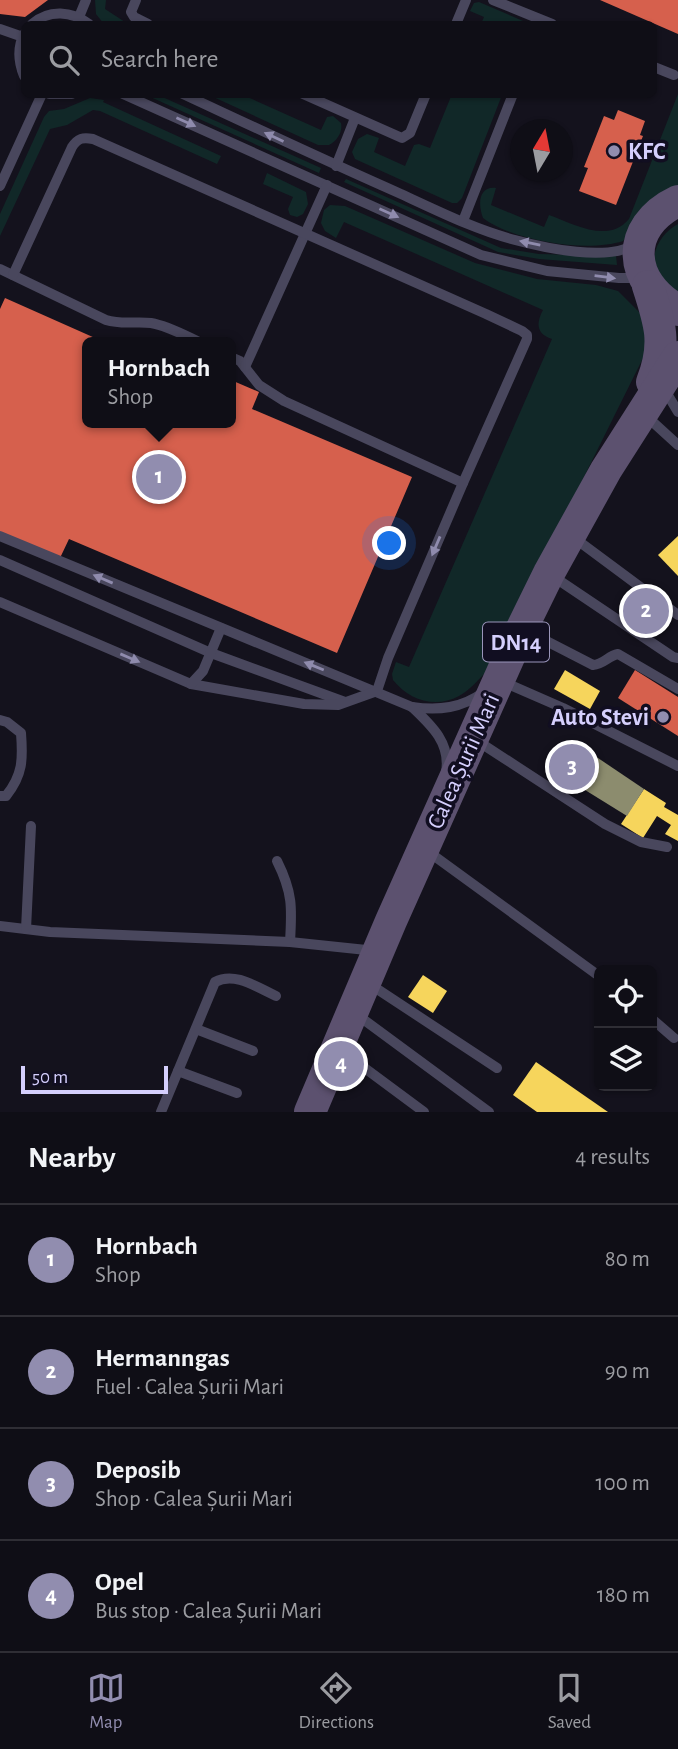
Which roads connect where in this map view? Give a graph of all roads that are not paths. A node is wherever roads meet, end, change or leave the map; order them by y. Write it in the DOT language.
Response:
graph roads {
  1 [pos="86,0"];
  2 [pos="136,0"];
  3 [pos="466,0"];
  4 [pos="493,0"];
  5 [pos="79,17"];
  6 [pos="37,21"];
  7 [pos="85,21"];
  8 [pos="142,21"];
  9 [pos="457,21"];
  10 [pos="540,21"];
  11 [pos="0,29"];
  12 [pos="21,34"];
  13 [pos="21,43"];
  14 [pos="21,68"];
  15 [pos="657,68"];
  16 [pos="674,75"];
  17 [pos="39,98"];
  18 [pos="132,98"];
  19 [pos="192,98"];
  20 [pos="312,98"];
  21 [pos="424,98"];
  22 [pos="511,98"];
  23 [pos="355,118"];
  24 [pos="336,166"];
  25 [pos="327,185"];
  26 [pos="0,186"];
  27 [pos="678,201"];
  28 [pos="463,221"];
  29 [pos="305,233"];
  30 [pos="642,237"];
  31 [pos="0,269"];
  32 [pos="13,275"];
  33 [pos="645,282"];
  34 [pos="678,310"];
  35 [pos="187,337"];
  36 [pos="678,357"];
  37 [pos="236,359"];
  38 [pos="245,367"];
  39 [pos="661,383"];
  40 [pos="678,412"];
  41 [pos="639,416"];
  42 [pos="678,445"];
  43 [pos="463,484"];
  44 [pos="570,535"];
  45 [pos="0,536"];
  46 [pos="0,560"];
  47 [pos="549,573"];
  48 [pos="0,602"];
  49 [pos="678,615"];
  50 [pos="220,628"];
  51 [pos="522,628"];
  52 [pos="211,653"];
  53 [pos="678,657"];
  54 [pos="500,677"];
  55 [pos="191,684"];
  56 [pos="678,689"];
  57 [pos="377,691"];
  58 [pos="347,703"];
  59 [pos="412,706"];
  60 [pos="0,720"];
  61 [pos="473,738"];
  62 [pos="678,766"];
  63 [pos="0,796"];
  64 [pos="437,818"];
  65 [pos="31,826"];
  66 [pos="667,847"];
  67 [pos="423,848"];
  68 [pos="277,861"];
  69 [pos="0,926"];
  70 [pos="26,929"];
  71 [pos="290,943"];
  72 [pos="379,951"];
  73 [pos="594,972"];
  74 [pos="365,982"];
  75 [pos="276,996"];
  76 [pos="352,1012"];
  77 [pos="657,1023"];
  78 [pos="196,1028"];
  79 [pos="674,1038"];
  80 [pos="337,1048"];
  81 [pos="253,1051"];
  82 [pos="496,1068"];
  83 [pos="178,1071"];
  84 [pos="237,1093"];
  85 [pos="161,1112"];
  86 [pos="310,1112"];
  87 [pos="424,1112"];
  88 [pos="489,1112"];
  1 -- 5 [label="lane"];
  2 -- 8 [label="lane"];
  3 -- 9 [label="lane"];
  4 -- 10 [label="lane"];
  5 -- 6 [label="lane"];
  5 -- 7 [label="lane"];
  11 -- 12 [label="lane"];
  13 -- 14 [label="lane"];
  15 -- 16 [label="lane"];
  17 -- 26 [label="lane"];
  18 -- 25 [label="lane, one-way"];
  24 -- 19 [label="lane, one-way"];
  20 -- 23 [label="lane"];
  21 -- 23 [label="lane"];
  22 -- 28 [label="lane"];
  23 -- 24 [label="lane"];
  24 -- 28 [label="lane"];
  25 -- 29 [label="lane"];
  25 -- 33 [label="lane, one-way"];
  27 -- 30 [label="main road"];
  30 -- 28 [label="lane, one-way"];
  29 -- 32 [label="lane"];
  29 -- 38 [label="lane"];
  29 -- 43 [label="lane"];
  30 -- 33 [label="main road, Calea Șurii Mari"];
  31 -- 32 [label="lane"];
  32 -- 35 [label="lane"];
  33 -- 34 [label="main road"];
  33 -- 41 [label="main road, Calea Șurii Mari / DN14"];
  36 -- 39 [label="main road, Calea Șurii Mari / DN14"];
  37 -- 38 [label="lane"];
  38 -- 43 [label="lane"];
  39 -- 40 [label="lane"];
  39 -- 41 [label="main road, Calea Șurii Mari / DN14"];
  41 -- 42 [label="lane"];
  41 -- 44 [label="main road, Calea Șurii Mari / DN14"];
  43 -- 57 [label="lane, one-way"];
  44 -- 47 [label="main road, Calea Șurii Mari / DN14"];
  44 -- 49 [label="lane"];
  50 -- 45 [label="lane, one-way"];
  46 -- 52 [label="lane"];
  47 -- 51 [label="main road, Calea Șurii Mari / DN14"];
  47 -- 53 [label="lane"];
  48 -- 55 [label="lane, one-way"];
  50 -- 52 [label="lane"];
  57 -- 50 [label="lane, one-way"];
  51 -- 54 [label="main road, Calea Șurii Mari / DN14"];
  51 -- 56 [label="lane"];
  52 -- 55 [label="lane"];
  52 -- 58 [label="lane"];
  54 -- 59 [label="lane"];
  54 -- 61 [label="main road, Calea Șurii Mari / DN14"];
  54 -- 62 [label="lane"];
  55 -- 58 [label="lane"];
  57 -- 58 [label="lane"];
  57 -- 59 [label="lane"];
  59 -- 64 [label="lane"];
  60 -- 63 [label="lane"];
  61 -- 64 [label="main road, Calea Șurii Mari / DN14"];
  61 -- 66 [label="lane"];
  64 -- 67 [label="main road, Calea Șurii Mari / DN14"];
  65 -- 70 [label="lane"];
  67 -- 72 [label="main road, Calea Șurii Mari / DN14"];
  67 -- 73 [label="lane"];
  68 -- 71 [label="lane"];
  69 -- 70 [label="lane"];
  70 -- 71 [label="lane"];
  71 -- 72 [label="lane"];
  72 -- 74 [label="main road, Calea Șurii Mari / DN14"];
  74 -- 76 [label="main road, Calea Șurii Mari / DN14"];
  74 -- 82 [label="lane"];
  75 -- 78 [label="lane"];
  76 -- 80 [label="main road, Calea Șurii Mari / DN14"];
  76 -- 88 [label="lane"];
  77 -- 79 [label="lane"];
  78 -- 81 [label="lane"];
  78 -- 83 [label="lane"];
  80 -- 86 [label="main road, Calea Șurii Mari / DN14"];
  80 -- 87 [label="lane"];
  83 -- 84 [label="lane"];
  83 -- 85 [label="lane"];
}
